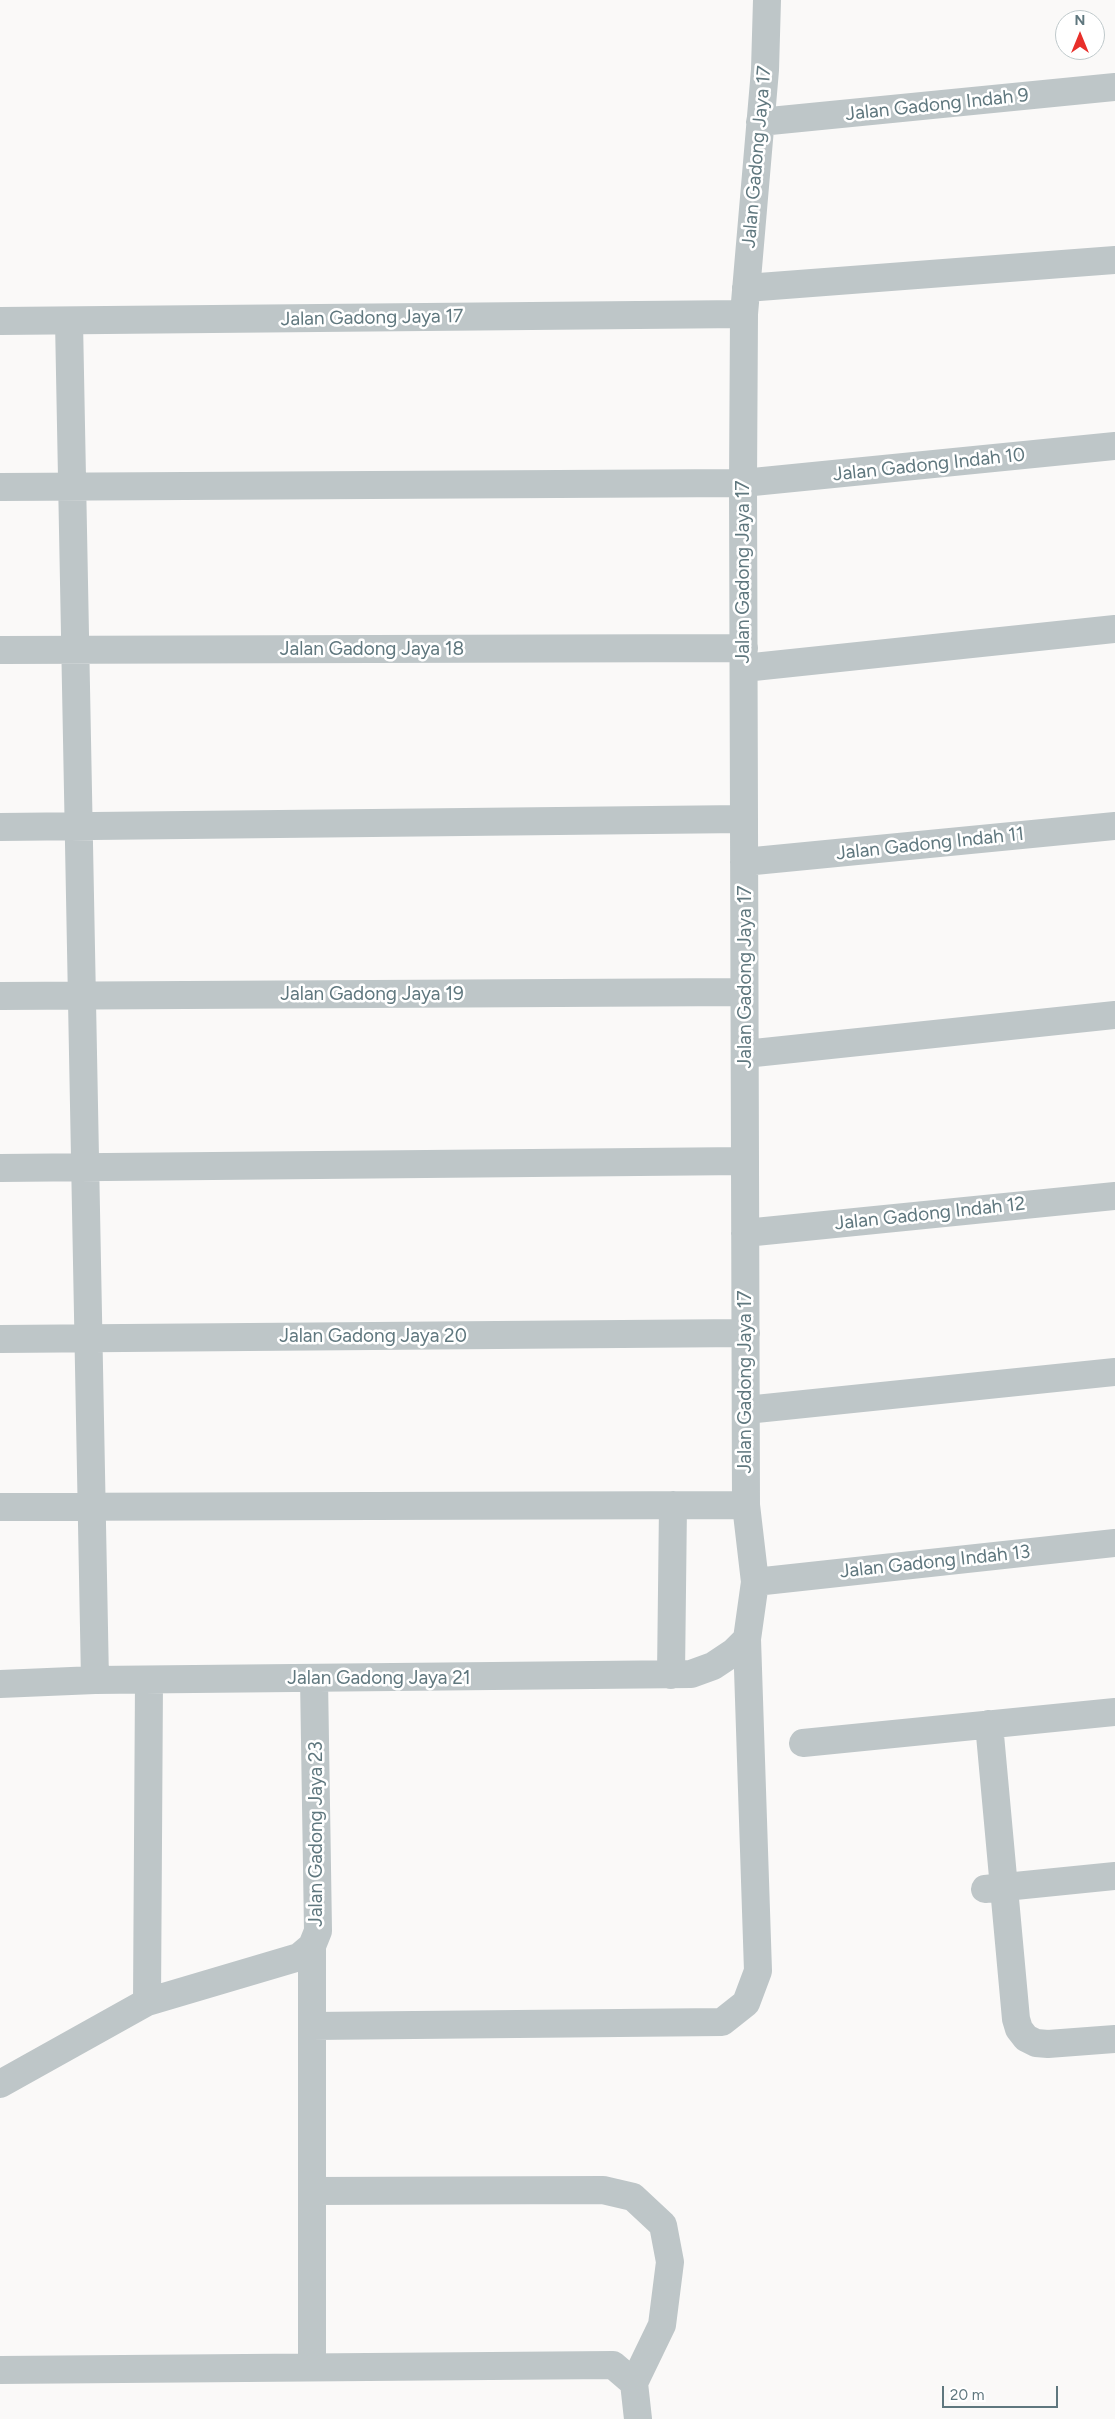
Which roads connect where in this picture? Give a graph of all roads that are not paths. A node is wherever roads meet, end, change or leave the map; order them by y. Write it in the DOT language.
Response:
graph roads {
  1 [pos="767,0"];
  2 [pos="1115,87"];
  3 [pos="760,122"];
  4 [pos="1115,260"];
  5 [pos="745,301"];
  6 [pos="0,321"];
  7 [pos="70,321"];
  8 [pos="1115,446"];
  9 [pos="743,483"];
  10 [pos="0,487"];
  11 [pos="73,487"];
  12 [pos="1115,629"];
  13 [pos="0,650"];
  14 [pos="76,650"];
  15 [pos="744,658"];
  16 [pos="744,819"];
  17 [pos="79,826"];
  18 [pos="1115,826"];
  19 [pos="0,827"];
  20 [pos="744,862"];
  21 [pos="744,992"];
  22 [pos="0,996"];
  23 [pos="82,996"];
  24 [pos="1115,1015"];
  25 [pos="745,1054"];
  26 [pos="745,1161"];
  27 [pos="85,1167"];
  28 [pos="0,1168"];
  29 [pos="1115,1196"];
  30 [pos="745,1233"];
  31 [pos="746,1333"];
  32 [pos="88,1338"];
  33 [pos="0,1339"];
  34 [pos="1115,1372"];
  35 [pos="746,1410"];
  36 [pos="673,1505"];
  37 [pos="746,1505"];
  38 [pos="92,1507"];
  39 [pos="0,1508"];
  40 [pos="1115,1543"];
  41 [pos="755,1582"];
  42 [pos="747,1639"];
  43 [pos="672,1675"];
  44 [pos="314,1678"];
  45 [pos="95,1680"];
  46 [pos="149,1681"];
  47 [pos="0,1684"];
  48 [pos="1115,1712"];
  49 [pos="989,1724"];
  50 [pos="803,1743"];
  51 [pos="1115,1876"];
  52 [pos="994,1888"];
  53 [pos="312,1946"];
  54 [pos="147,2002"];
  55 [pos="312,2026"];
  56 [pos="1115,2039"];
  57 [pos="0,2084"];
  58 [pos="312,2191"];
  59 [pos="312,2367"];
  60 [pos="0,2370"];
  61 [pos="634,2384"];
  62 [pos="638,2419"];
  1 -- 3 [label="street, Jalan Gadong Jaya 17"];
  2 -- 3 [label="street, Jalan Gadong Indah 9"];
  3 -- 5 [label="street, Jalan Gadong Jaya 17"];
  4 -- 5 [label="street"];
  5 -- 7 [label="street, Jalan Gadong Jaya 17"];
  5 -- 9 [label="street, Jalan Gadong Jaya 17"];
  6 -- 7 [label="street, Jalan Gadong Jaya 17"];
  7 -- 11 [label="street"];
  8 -- 9 [label="street, Jalan Gadong Indah 10"];
  9 -- 11 [label="street, Jalan Gadong Indah 10"];
  9 -- 15 [label="street, Jalan Gadong Jaya 17"];
  10 -- 11 [label="street, Jalan Gadong Indah 10"];
  11 -- 14 [label="street"];
  12 -- 15 [label="street, Jalan Gadong Jaya 18"];
  13 -- 14 [label="street, Jalan Gadong Jaya 18"];
  14 -- 15 [label="street, Jalan Gadong Jaya 18"];
  14 -- 17 [label="street"];
  15 -- 16 [label="street, Jalan Gadong Jaya 17"];
  16 -- 17 [label="street"];
  16 -- 20 [label="street, Jalan Gadong Jaya 17"];
  17 -- 19 [label="street"];
  17 -- 23 [label="street"];
  18 -- 20 [label="street, Jalan Gadong Indah 11"];
  20 -- 21 [label="street, Jalan Gadong Jaya 17"];
  21 -- 23 [label="street, Jalan Gadong Jaya 19"];
  21 -- 25 [label="street, Jalan Gadong Jaya 17"];
  22 -- 23 [label="street, Jalan Gadong Jaya 19"];
  23 -- 27 [label="street"];
  24 -- 25 [label="street"];
  25 -- 26 [label="street, Jalan Gadong Jaya 17"];
  26 -- 27 [label="street"];
  26 -- 30 [label="street, Jalan Gadong Jaya 17"];
  27 -- 28 [label="street"];
  27 -- 32 [label="street"];
  29 -- 30 [label="street, Jalan Gadong Indah 12"];
  30 -- 31 [label="street, Jalan Gadong Jaya 17"];
  31 -- 32 [label="street, Jalan Gadong Jaya 20"];
  31 -- 35 [label="street, Jalan Gadong Jaya 17"];
  32 -- 33 [label="street, Jalan Gadong Jaya 20"];
  32 -- 38 [label="street"];
  34 -- 35 [label="street"];
  35 -- 37 [label="street, Jalan Gadong Jaya 17"];
  36 -- 37 [label="street"];
  36 -- 38 [label="street"];
  36 -- 43 [label="street"];
  37 -- 41 [label="street, Jalan Gadong Jaya 17"];
  38 -- 39 [label="street"];
  38 -- 45 [label="street"];
  40 -- 41 [label="street, Jalan Gadong Indah 13"];
  41 -- 42 [label="street, Jalan Gadong Jaya 17"];
  42 -- 43 [label="street, Jalan Gadong Jaya 21"];
  42 -- 55 [label="street, Jalan Gadong Jaya 17"];
  43 -- 44 [label="street, Jalan Gadong Jaya 21"];
  44 -- 46 [label="street, Jalan Gadong Jaya 21"];
  44 -- 53 [label="street, Jalan Gadong Jaya 23"];
  45 -- 46 [label="street, Jalan Gadong Jaya 21"];
  45 -- 47 [label="street, Jalan Gadong Jaya 21"];
  46 -- 54 [label="street"];
  48 -- 49 [label="street"];
  49 -- 50 [label="street"];
  49 -- 52 [label="street"];
  51 -- 52 [label="street"];
  52 -- 56 [label="street"];
  53 -- 54 [label="street, Jalan Gadong Jaya 23"];
  53 -- 55 [label="street"];
  54 -- 57 [label="street, Jalan Gadong Jaya 23"];
  55 -- 58 [label="street"];
  58 -- 59 [label="street"];
  58 -- 61 [label="street"];
  59 -- 60 [label="street"];
  59 -- 61 [label="street"];
  61 -- 62 [label="street"];
}
